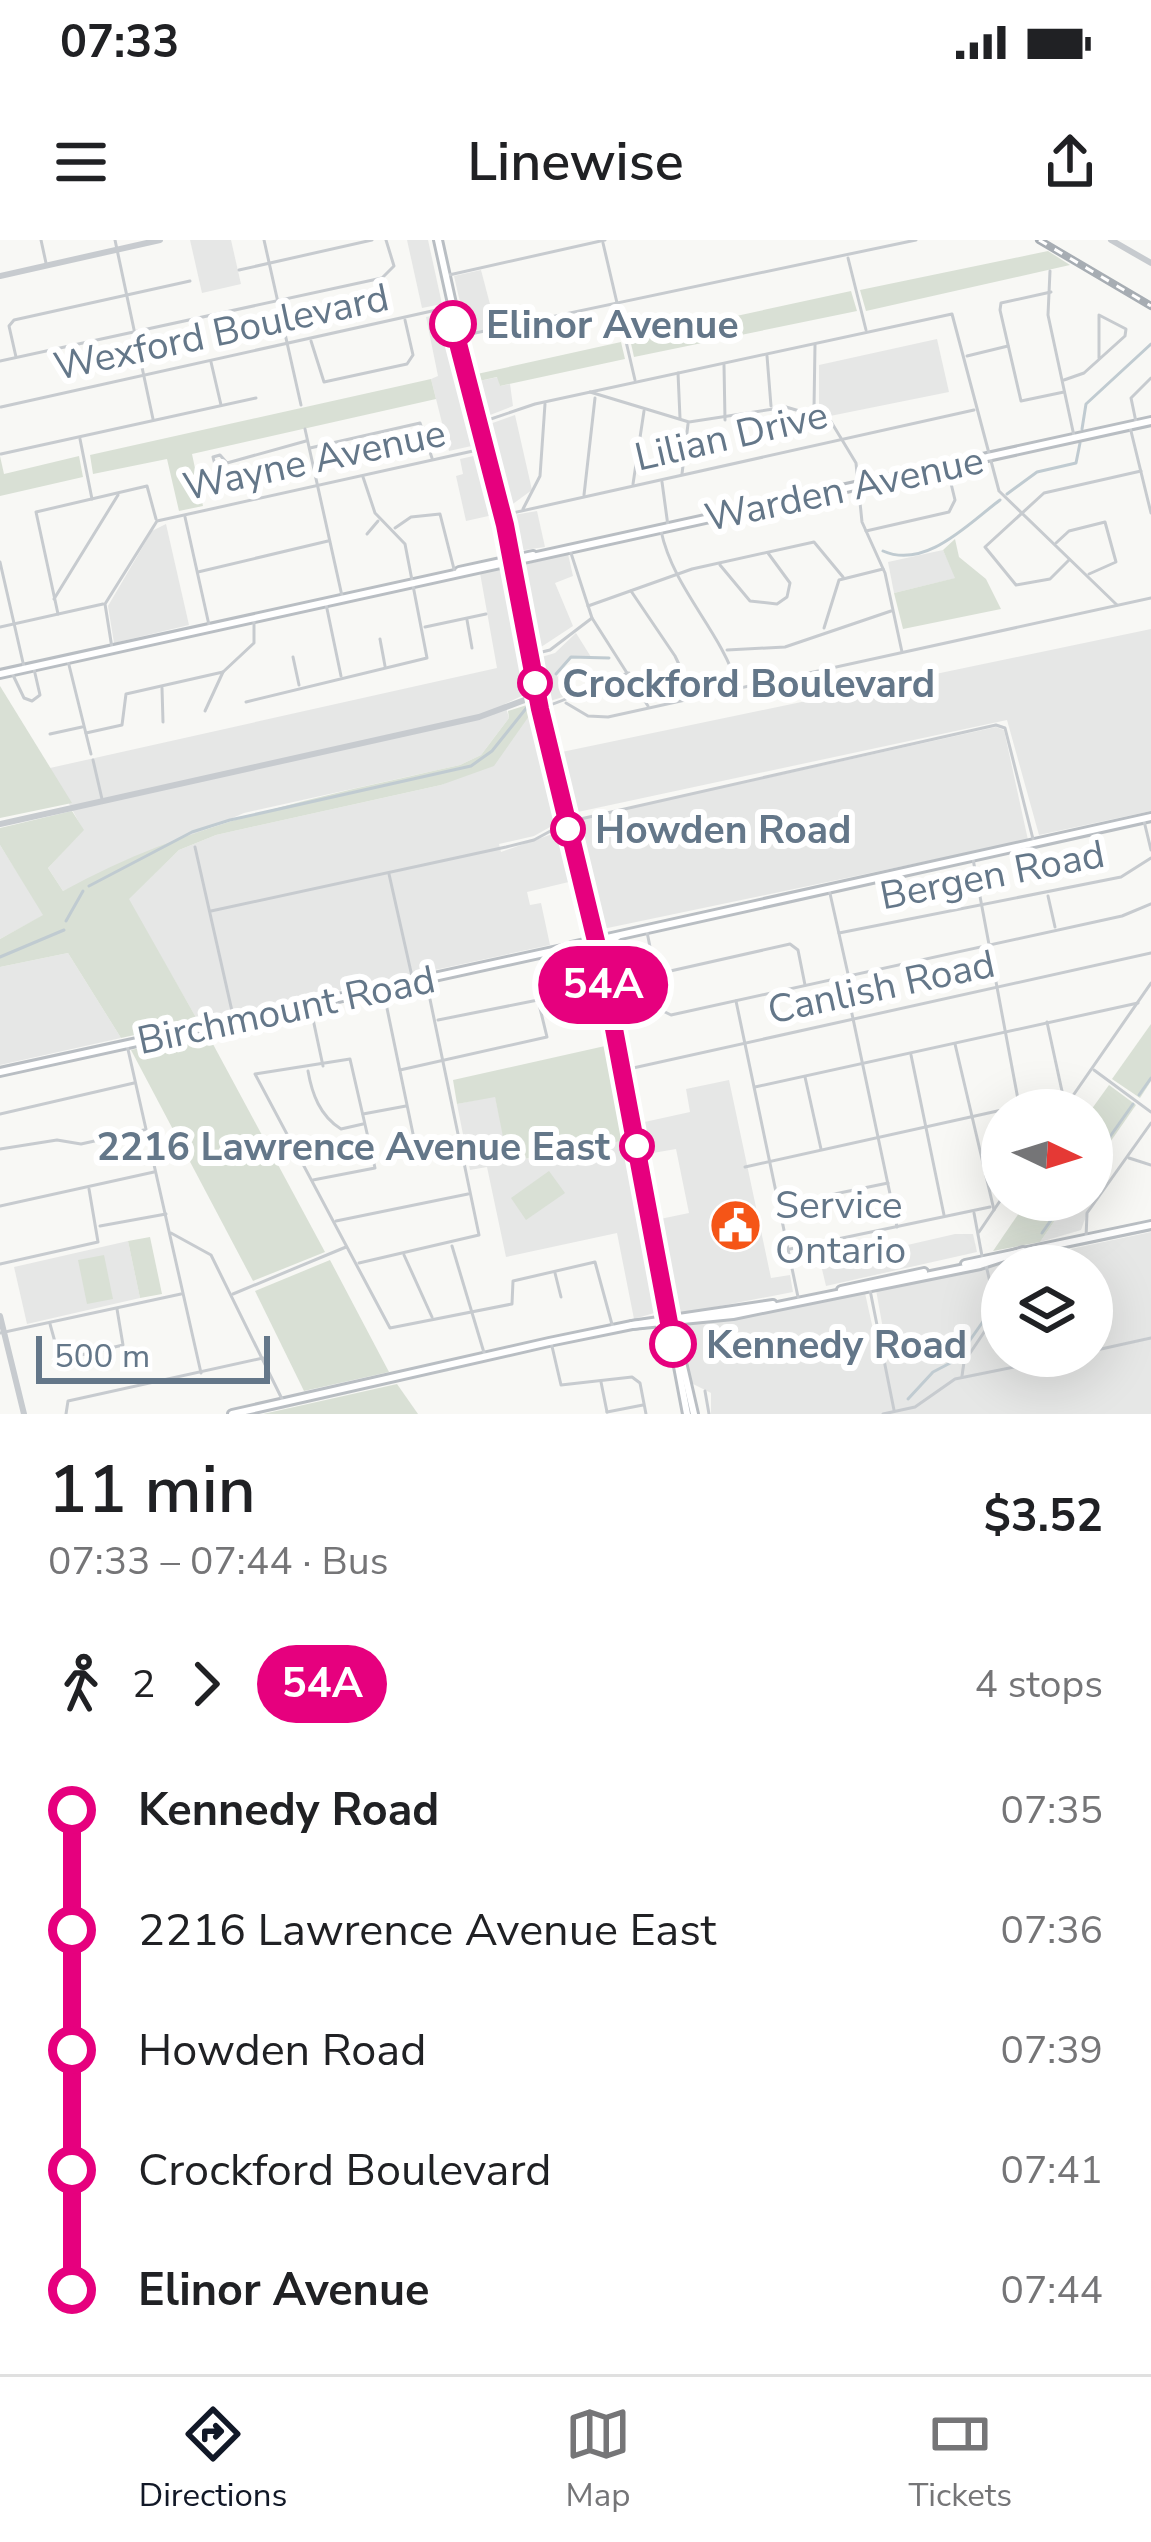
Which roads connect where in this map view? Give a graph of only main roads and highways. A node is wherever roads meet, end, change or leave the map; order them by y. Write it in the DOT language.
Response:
graph roads {
  1 [pos="438,240"];
  2 [pos="1151,421"];
  3 [pos="509,561"];
  4 [pos="0,674"];
  5 [pos="1148,818"];
  6 [pos="593,941"];
  7 [pos="0,1072"];
  8 [pos="1151,1225"];
  9 [pos="670,1318"];
  10 [pos="632,1325"];
  11 [pos="687,1398"];
  12 [pos="232,1414"];
  13 [pos="687,1414"];
  1 -- 3 [label="main road"];
  2 -- 3 [label="main road, Warden Avenue"];
  3 -- 4 [label="main road, Warden Avenue"];
  3 -- 6 [label="main road"];
  5 -- 6 [label="main road, Birchmount Road"];
  6 -- 7 [label="main road, Birchmount Road"];
  6 -- 9 [label="main road"];
  8 -- 9 [label="main road"];
  9 -- 10 [label="main road"];
  9 -- 10 [label="main road"];
  9 -- 11 [label="main road"];
  9 -- 11 [label="main road"];
  10 -- 12 [label="main road"];
  11 -- 13 [label="main road"];
}
